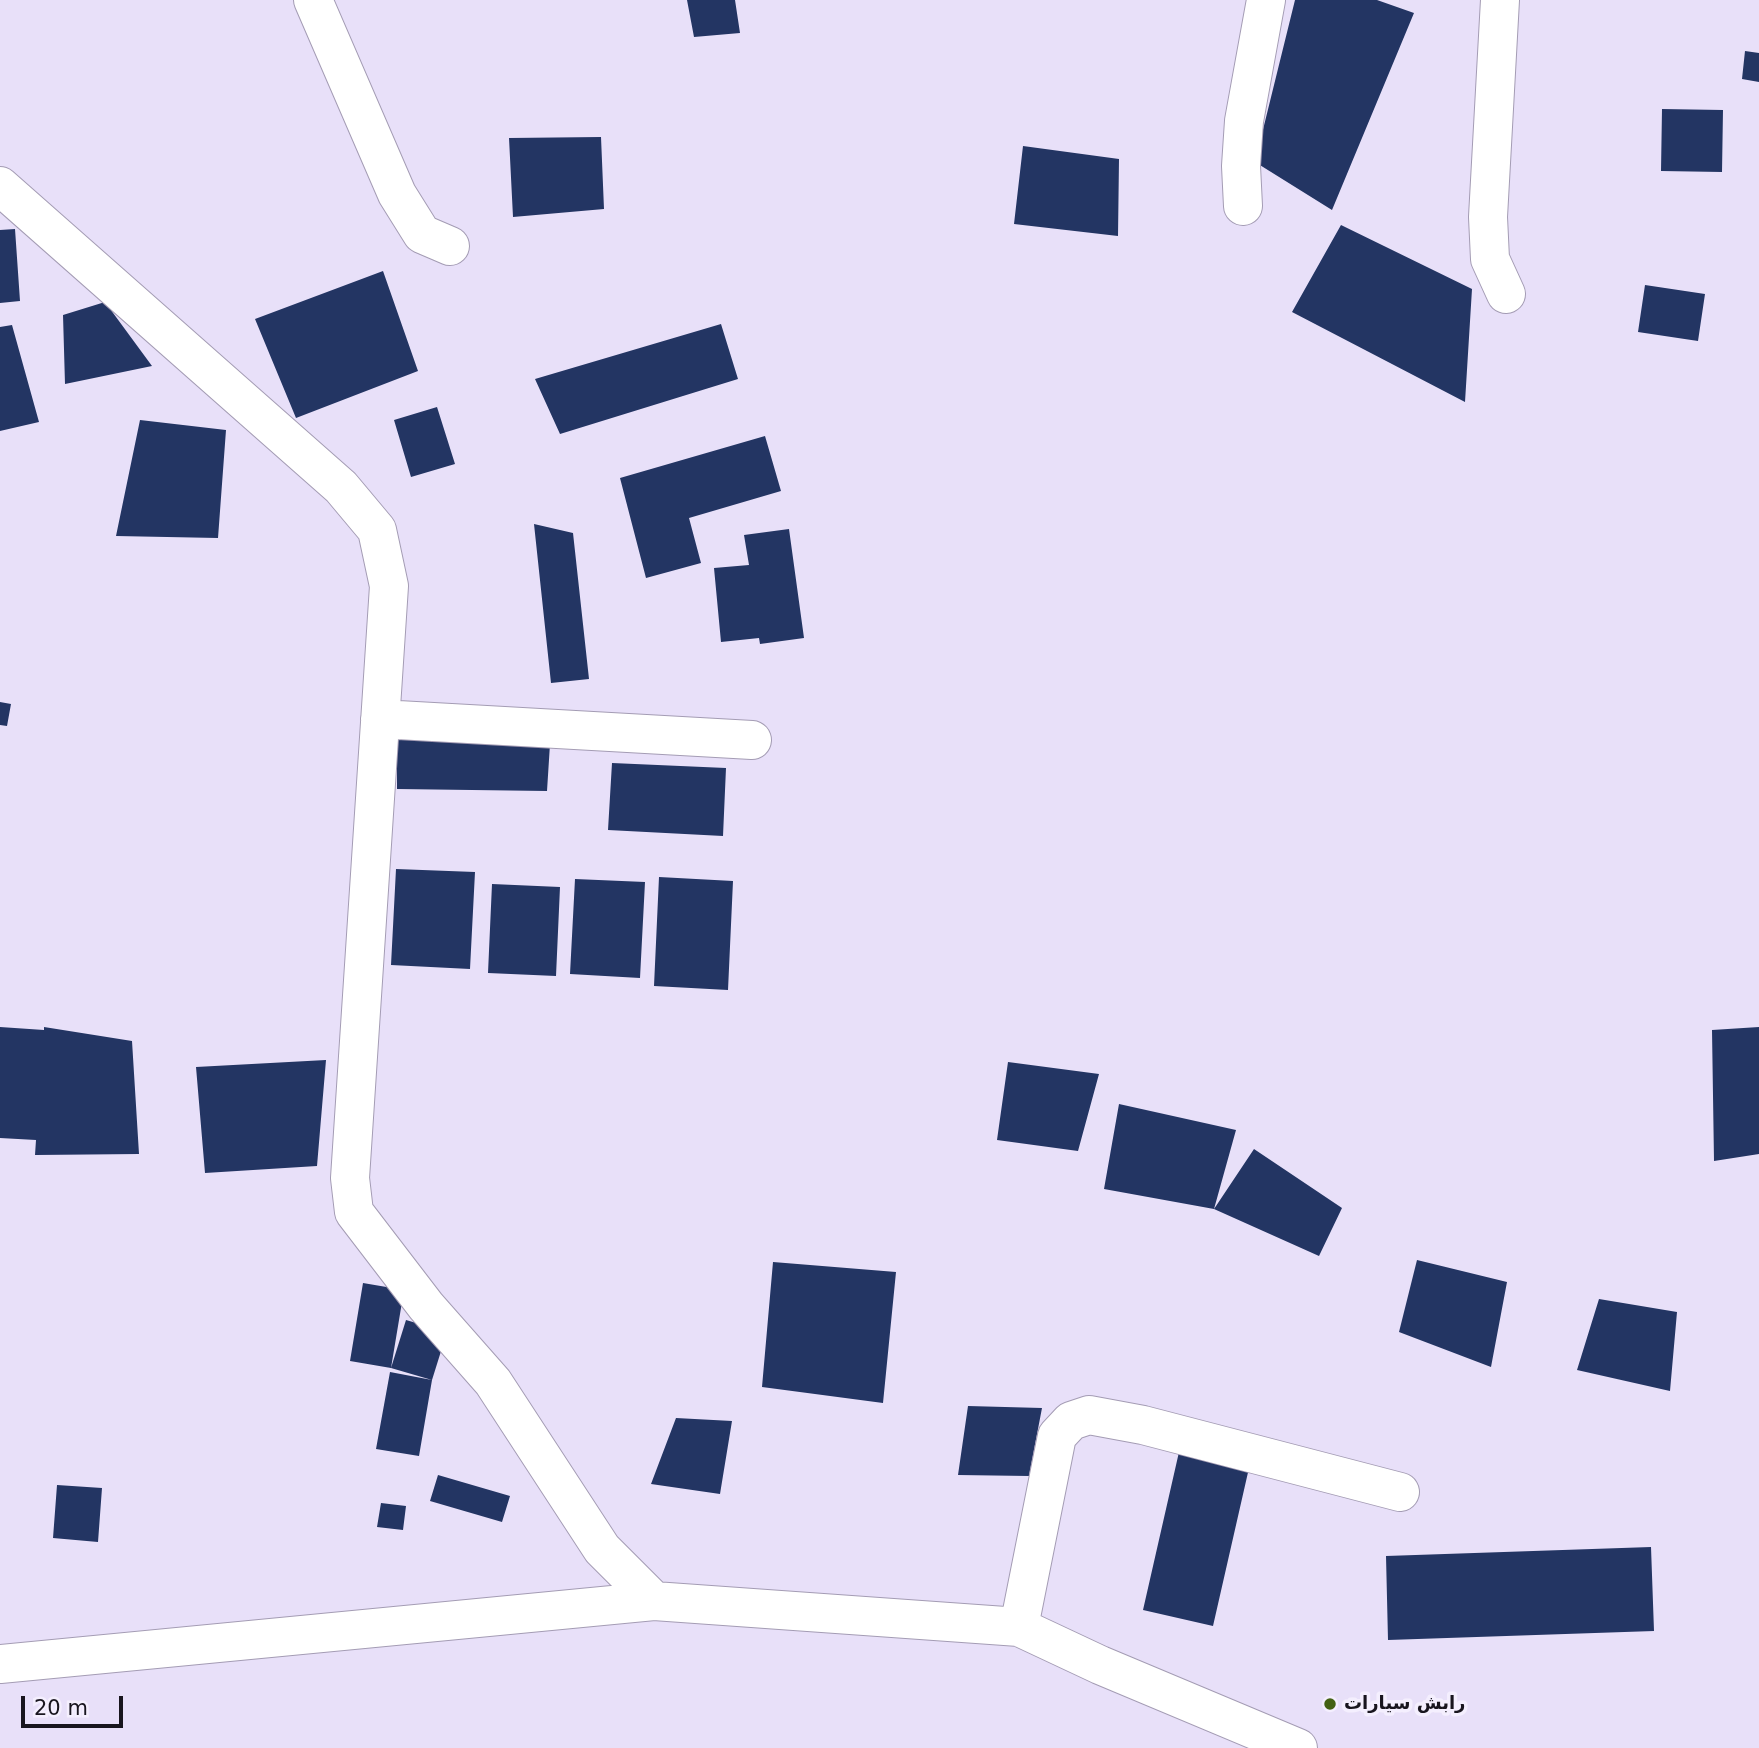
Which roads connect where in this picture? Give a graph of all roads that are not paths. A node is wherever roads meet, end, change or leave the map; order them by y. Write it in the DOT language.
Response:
graph roads {
  1 [pos="313,0"];
  2 [pos="1266,0"];
  3 [pos="1500,0"];
  4 [pos="0,186"];
  5 [pos="1243,206"];
  6 [pos="450,246"];
  7 [pos="1506,294"];
  8 [pos="380,719"];
  9 [pos="752,740"];
  10 [pos="1399,1492"];
  11 [pos="654,1601"];
  12 [pos="1019,1627"];
  13 [pos="0,1664"];
  14 [pos="1298,1748"];
  1 -- 6 [label="street"];
  2 -- 5 [label="street"];
  3 -- 7 [label="street"];
  4 -- 8 [label="street"];
  8 -- 9 [label="street"];
  8 -- 11 [label="street"];
  10 -- 12 [label="street"];
  11 -- 12 [label="street"];
  11 -- 13 [label="street"];
  12 -- 14 [label="street"];
}
